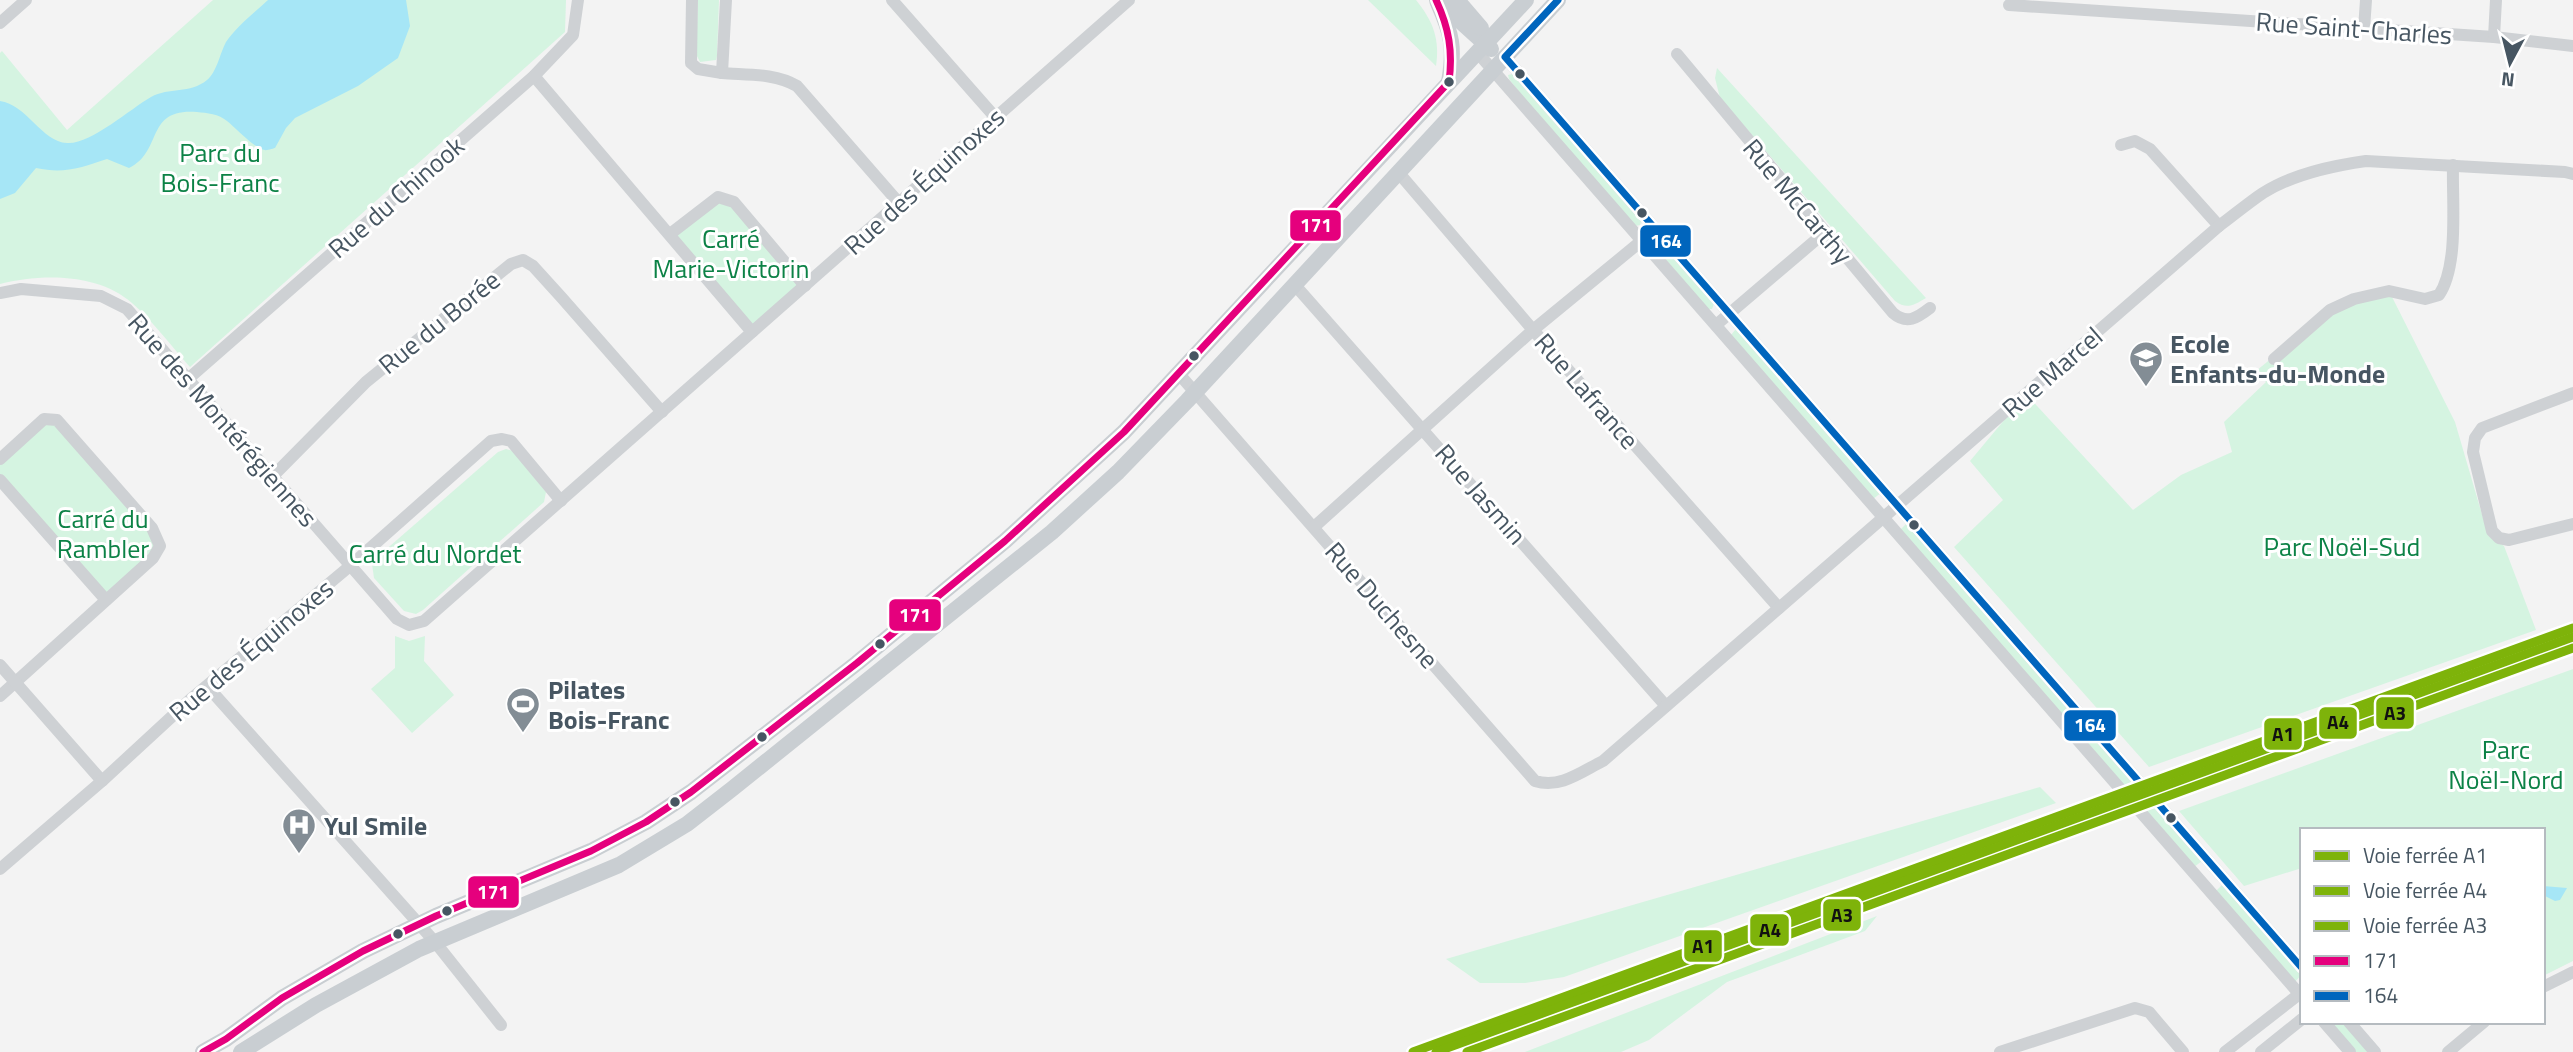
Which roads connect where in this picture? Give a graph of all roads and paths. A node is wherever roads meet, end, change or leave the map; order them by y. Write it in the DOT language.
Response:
graph roads {
  1 [pos="26,0"];
  2 [pos="578,0"];
  3 [pos="692,0"];
  4 [pos="726,0"];
  5 [pos="892,0"];
  6 [pos="1129,0"];
  7 [pos="1436,0"];
  8 [pos="1457,0"];
  9 [pos="1526,0"];
  10 [pos="1558,0"];
  11 [pos="2366,0"];
  12 [pos="2496,0"];
  13 [pos="2009,5"];
  14 [pos="0,23"];
  15 [pos="2364,29"];
  16 [pos="2494,37"];
  17 [pos="1483,45"];
  18 [pos="2573,46"];
  19 [pos="1677,54"];
  20 [pos="1505,57"];
  21 [pos="1493,70"];
  22 [pos="722,73"];
  23 [pos="534,76"];
  24 [pos="1449,82"];
  25 [pos="995,117"];
  26 [pos="2121,145"];
  27 [pos="2452,165"];
  28 [pos="1398,172"];
  29 [pos="2573,174"];
  30 [pos="899,203"];
  31 [pos="2219,226"];
  32 [pos="1656,229"];
  33 [pos="1824,233"];
  34 [pos="670,234"];
  35 [pos="1642,241"];
  36 [pos="1294,284"];
  37 [pos="805,286"];
  38 [pos="0,293"];
  39 [pos="1930,307"];
  40 [pos="1730,313"];
  41 [pos="1716,325"];
  42 [pos="1534,330"];
  43 [pos="752,332"];
  44 [pos="2274,359"];
  45 [pos="1178,374"];
  46 [pos="188,379"];
  47 [pos="1195,392"];
  48 [pos="2573,393"];
  49 [pos="662,412"];
  50 [pos="1424,428"];
  51 [pos="0,459"];
  52 [pos="273,476"];
  53 [pos="0,480"];
  54 [pos="561,501"];
  55 [pos="1898,506"];
  56 [pos="1884,518"];
  57 [pos="2573,524"];
  58 [pos="1314,527"];
  59 [pos="350,566"];
  60 [pos="106,600"];
  61 [pos="1779,608"];
  62 [pos="410,625"];
  63 [pos="0,665"];
  64 [pos="15,682"];
  65 [pos="207,686"];
  66 [pos="0,696"];
  67 [pos="1666,706"];
  68 [pos="1603,761"];
  69 [pos="102,781"];
  70 [pos="0,869"];
  71 [pos="2216,870"];
  72 [pos="2202,881"];
  73 [pos="419,924"];
  74 [pos="435,942"];
  75 [pos="2300,966"];
  76 [pos="2573,972"];
  77 [pos="2545,986"];
  78 [pos="2300,993"];
  79 [pos="2300,995"];
  80 [pos="2300,1021"];
  81 [pos="2326,1024"];
  82 [pos="2351,1024"];
  83 [pos="2482,1024"];
  84 [pos="501,1025"];
  85 [pos="203,1052"];
  86 [pos="241,1052"];
  87 [pos="2000,1052"];
  88 [pos="2183,1052"];
  89 [pos="2225,1052"];
  90 [pos="2261,1052"];
  91 [pos="2350,1052"];
  92 [pos="2375,1052"];
  93 [pos="2448,1052"];
  1 -- 14 [label="street"];
  2 -- 23 [label="street, Rue du Chinook"];
  3 -- 22 [label="street"];
  4 -- 22 [label="street"];
  5 -- 25 [label="street"];
  6 -- 25 [label="street, Rue des Équinoxes"];
  7 -- 17 [label="main road"];
  7 -- 24 [label="main road"];
  8 -- 17 [label="main road"];
  9 -- 17 [label="main road"];
  10 -- 20 [label="main road"];
  11 -- 15 [label="street"];
  12 -- 16 [label="street"];
  13 -- 15 [label="street, Rue Saint-Charles"];
  15 -- 16 [label="street, Rue Saint-Charles"];
  16 -- 18 [label="street, Rue Saint-Charles"];
  17 -- 20 [label="main road"];
  17 -- 21 [label="street"];
  17 -- 24 [label="main road"];
  19 -- 33 [label="street, Rue McCarthy"];
  20 -- 21 [label="main road"];
  20 -- 32 [label="street"];
  21 -- 28 [label="main road"];
  21 -- 35 [label="street"];
  22 -- 30 [label="street"];
  23 -- 34 [label="street"];
  23 -- 46 [label="street, Rue du Chinook"];
  24 -- 45 [label="main road"];
  25 -- 30 [label="street, Rue des Équinoxes"];
  26 -- 31 [label="street"];
  27 -- 29 [label="street, Rue Marcel"];
  27 -- 31 [label="street, Rue Marcel"];
  27 -- 44 [label="street"];
  28 -- 36 [label="main road"];
  28 -- 42 [label="street, Rue Lafrance"];
  30 -- 37 [label="street, Rue des Équinoxes"];
  31 -- 55 [label="street, Rue Marcel"];
  32 -- 35 [label="street"];
  32 -- 40 [label="street"];
  33 -- 39 [label="street, Rue McCarthy"];
  33 -- 40 [label="street"];
  34 -- 37 [label="street"];
  34 -- 43 [label="street"];
  35 -- 41 [label="street"];
  35 -- 42 [label="street"];
  36 -- 47 [label="main road"];
  36 -- 50 [label="street, Rue Jasmin"];
  37 -- 43 [label="street, Rue des Équinoxes"];
  38 -- 46 [label="street, Rue des Montérégiennes"];
  40 -- 41 [label="street"];
  40 -- 55 [label="street"];
  41 -- 56 [label="street"];
  42 -- 50 [label="street"];
  42 -- 61 [label="street, Rue Lafrance"];
  43 -- 49 [label="street, Rue des Équinoxes"];
  45 -- 47 [label="street, Rue Duchesne"];
  45 -- 73 [label="main road"];
  46 -- 52 [label="street, Rue des Montérégiennes"];
  47 -- 58 [label="street, Rue Duchesne"];
  47 -- 74 [label="main road"];
  48 -- 57 [label="street"];
  49 -- 52 [label="street, Rue du Borée"];
  49 -- 54 [label="street, Rue des Équinoxes"];
  50 -- 58 [label="street"];
  50 -- 67 [label="street, Rue Jasmin"];
  51 -- 60 [label="street"];
  52 -- 59 [label="street, Rue des Montérégiennes"];
  53 -- 60 [label="street"];
  54 -- 59 [label="street, Rue des Équinoxes"];
  54 -- 62 [label="street, Rue des Équinoxes"];
  55 -- 56 [label="street, Rue Marcel"];
  55 -- 71 [label="street"];
  56 -- 61 [label="street, Rue Marcel"];
  56 -- 72 [label="street"];
  58 -- 68 [label="street, Rue Duchesne"];
  59 -- 62 [label="street, Rue des Montérégiennes"];
  59 -- 65 [label="street, Rue des Équinoxes"];
  60 -- 64 [label="street"];
  61 -- 67 [label="street, Rue Marcel"];
  63 -- 64 [label="street"];
  64 -- 66 [label="street"];
  64 -- 69 [label="street"];
  65 -- 69 [label="street, Rue des Équinoxes"];
  65 -- 73 [label="street"];
  67 -- 68 [label="street, Rue Marcel"];
  69 -- 70 [label="street, Rue des Équinoxes"];
  71 -- 72 [label="street"];
  71 -- 75 [label="street"];
  72 -- 78 [label="street"];
  73 -- 74 [label="street"];
  73 -- 85 [label="main road"];
  74 -- 84 [label="street"];
  74 -- 86 [label="main road"];
  76 -- 77 [label="street"];
  79 -- 89 [label="street"];
  80 -- 90 [label="street"];
  81 -- 91 [label="street"];
  82 -- 92 [label="street"];
  83 -- 93 [label="street"];
  87 -- 88 [label="street"];
}
